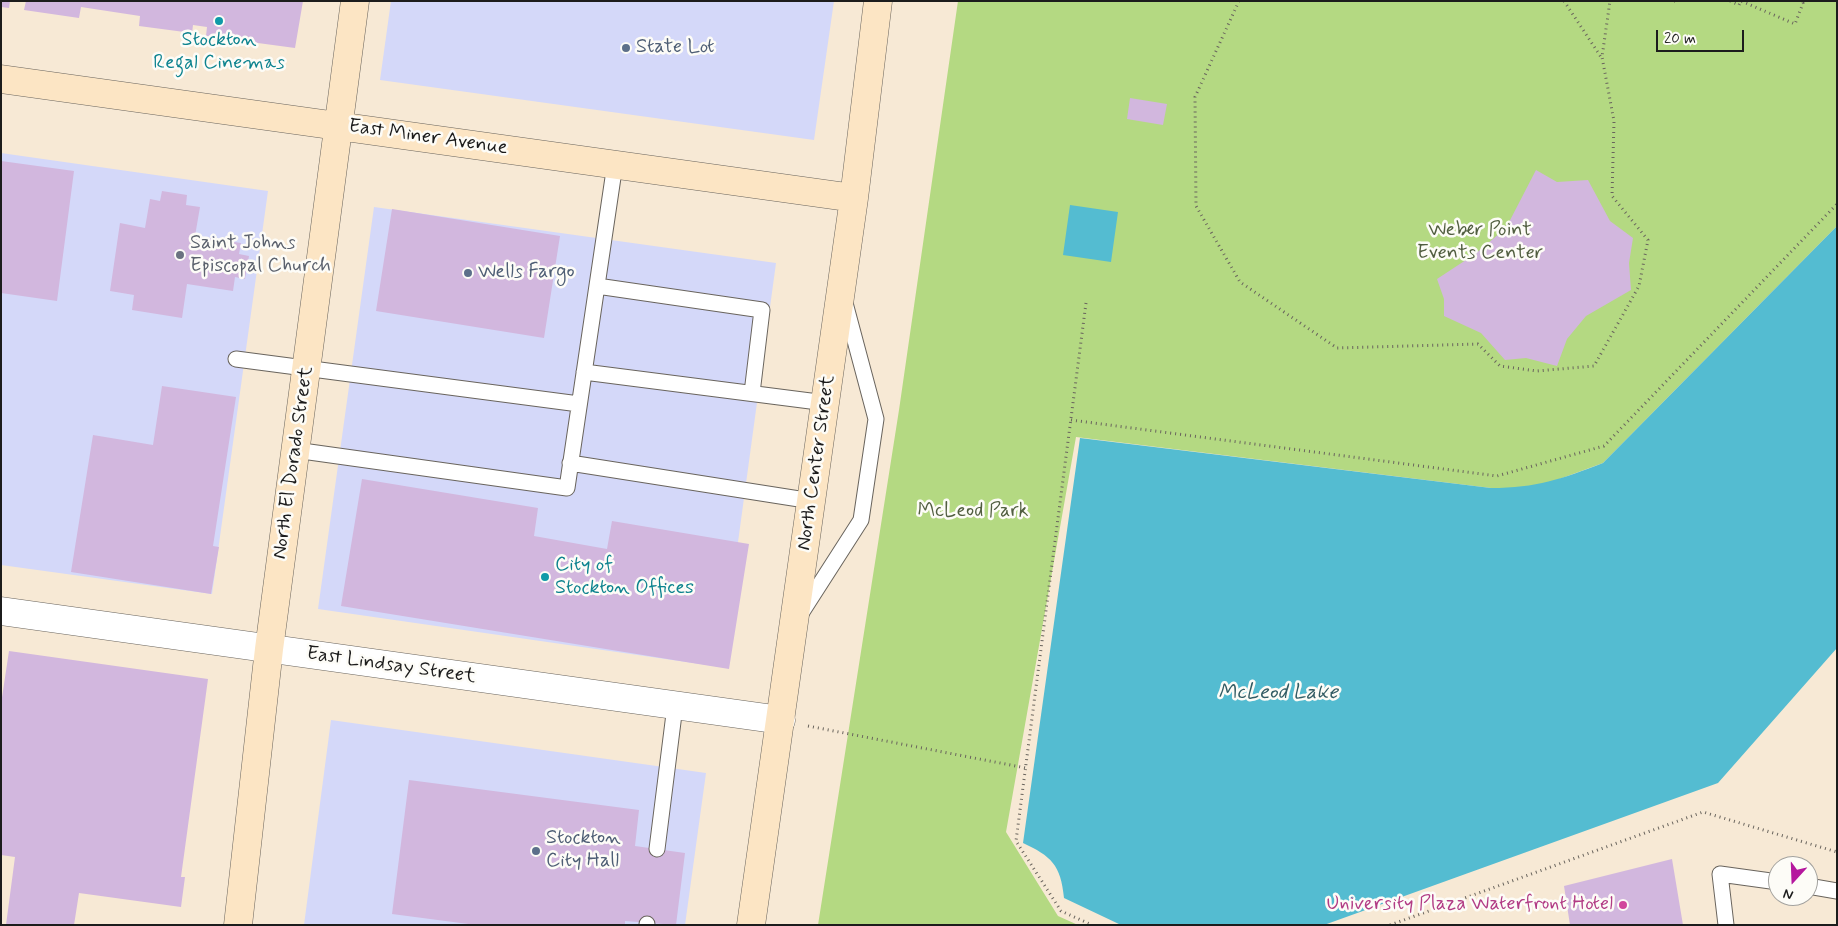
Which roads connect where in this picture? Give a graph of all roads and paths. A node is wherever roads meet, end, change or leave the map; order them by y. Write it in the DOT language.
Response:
graph roads {
  1 [pos="355,1"];
  2 [pos="878,1"];
  3 [pos="1564,1"];
  4 [pos="1610,1"];
  5 [pos="1730,1"];
  6 [pos="1800,1"];
  7 [pos="1238,2"];
  8 [pos="1602,57"];
  9 [pos="1,79"];
  10 [pos="338,125"];
  11 [pos="615,164"];
  12 [pos="854,198"];
  13 [pos="1837,204"];
  14 [pos="597,286"];
  15 [pos="841,288"];
  16 [pos="1086,303"];
  17 [pos="236,359"];
  18 [pos="306,367"];
  19 [pos="584,372"];
  20 [pos="752,393"];
  21 [pos="826,403"];
  22 [pos="578,404"];
  23 [pos="1071,420"];
  24 [pos="296,450"];
  25 [pos="570,463"];
  26 [pos="812,501"];
  27 [pos="1,611"];
  28 [pos="794,624"];
  29 [pos="269,649"];
  30 [pos="675,706"];
  31 [pos="781,720"];
  32 [pos="1026,768"];
  33 [pos="657,849"];
  34 [pos="1837,852"];
  35 [pos="1768,881"];
  36 [pos="1818,887"];
  37 [pos="1837,890"];
  38 [pos="238,925"];
  39 [pos="751,925"];
  40 [pos="1092,925"];
  41 [pos="1390,925"];
  42 [pos="1726,925"];
  1 -- 10 [label="main road, North El Dorado Street"];
  2 -- 12 [label="main road, North Center Street"];
  3 -- 8 [label="path"];
  4 -- 8 [label="path"];
  5 -- 6 [label="path"];
  7 -- 8 [label="path"];
  9 -- 10 [label="main road, East Miner Avenue"];
  10 -- 11 [label="main road, East Miner Avenue"];
  10 -- 18 [label="main road, North El Dorado Street"];
  11 -- 12 [label="main road, East Miner Avenue"];
  11 -- 14 [label="lane"];
  12 -- 15 [label="main road, North Center Street"];
  13 -- 23 [label="path"];
  14 -- 19 [label="lane"];
  14 -- 20 [label="lane"];
  15 -- 21 [label="main road, North Center Street"];
  15 -- 28 [label="lane"];
  16 -- 23 [label="path"];
  17 -- 18 [label="lane"];
  18 -- 22 [label="lane"];
  18 -- 24 [label="main road, North El Dorado Street"];
  19 -- 20 [label="lane"];
  19 -- 22 [label="lane"];
  20 -- 21 [label="lane"];
  21 -- 26 [label="main road, North Center Street"];
  22 -- 25 [label="lane"];
  23 -- 32 [label="path"];
  24 -- 25 [label="lane"];
  24 -- 29 [label="main road, North El Dorado Street"];
  25 -- 26 [label="lane"];
  26 -- 28 [label="main road, North Center Street"];
  27 -- 29 [label="street, East Lindsay Street"];
  28 -- 31 [label="main road, North Center Street"];
  29 -- 30 [label="street, East Lindsay Street"];
  29 -- 38 [label="main road, North El Dorado Street"];
  30 -- 31 [label="street, East Lindsay Street"];
  30 -- 33 [label="lane"];
  31 -- 32 [label="path"];
  31 -- 39 [label="main road, North Center Street"];
  32 -- 40 [label="path"];
  34 -- 41 [label="path"];
  35 -- 42 [label="lane"];
  36 -- 37 [label="lane"];
}
